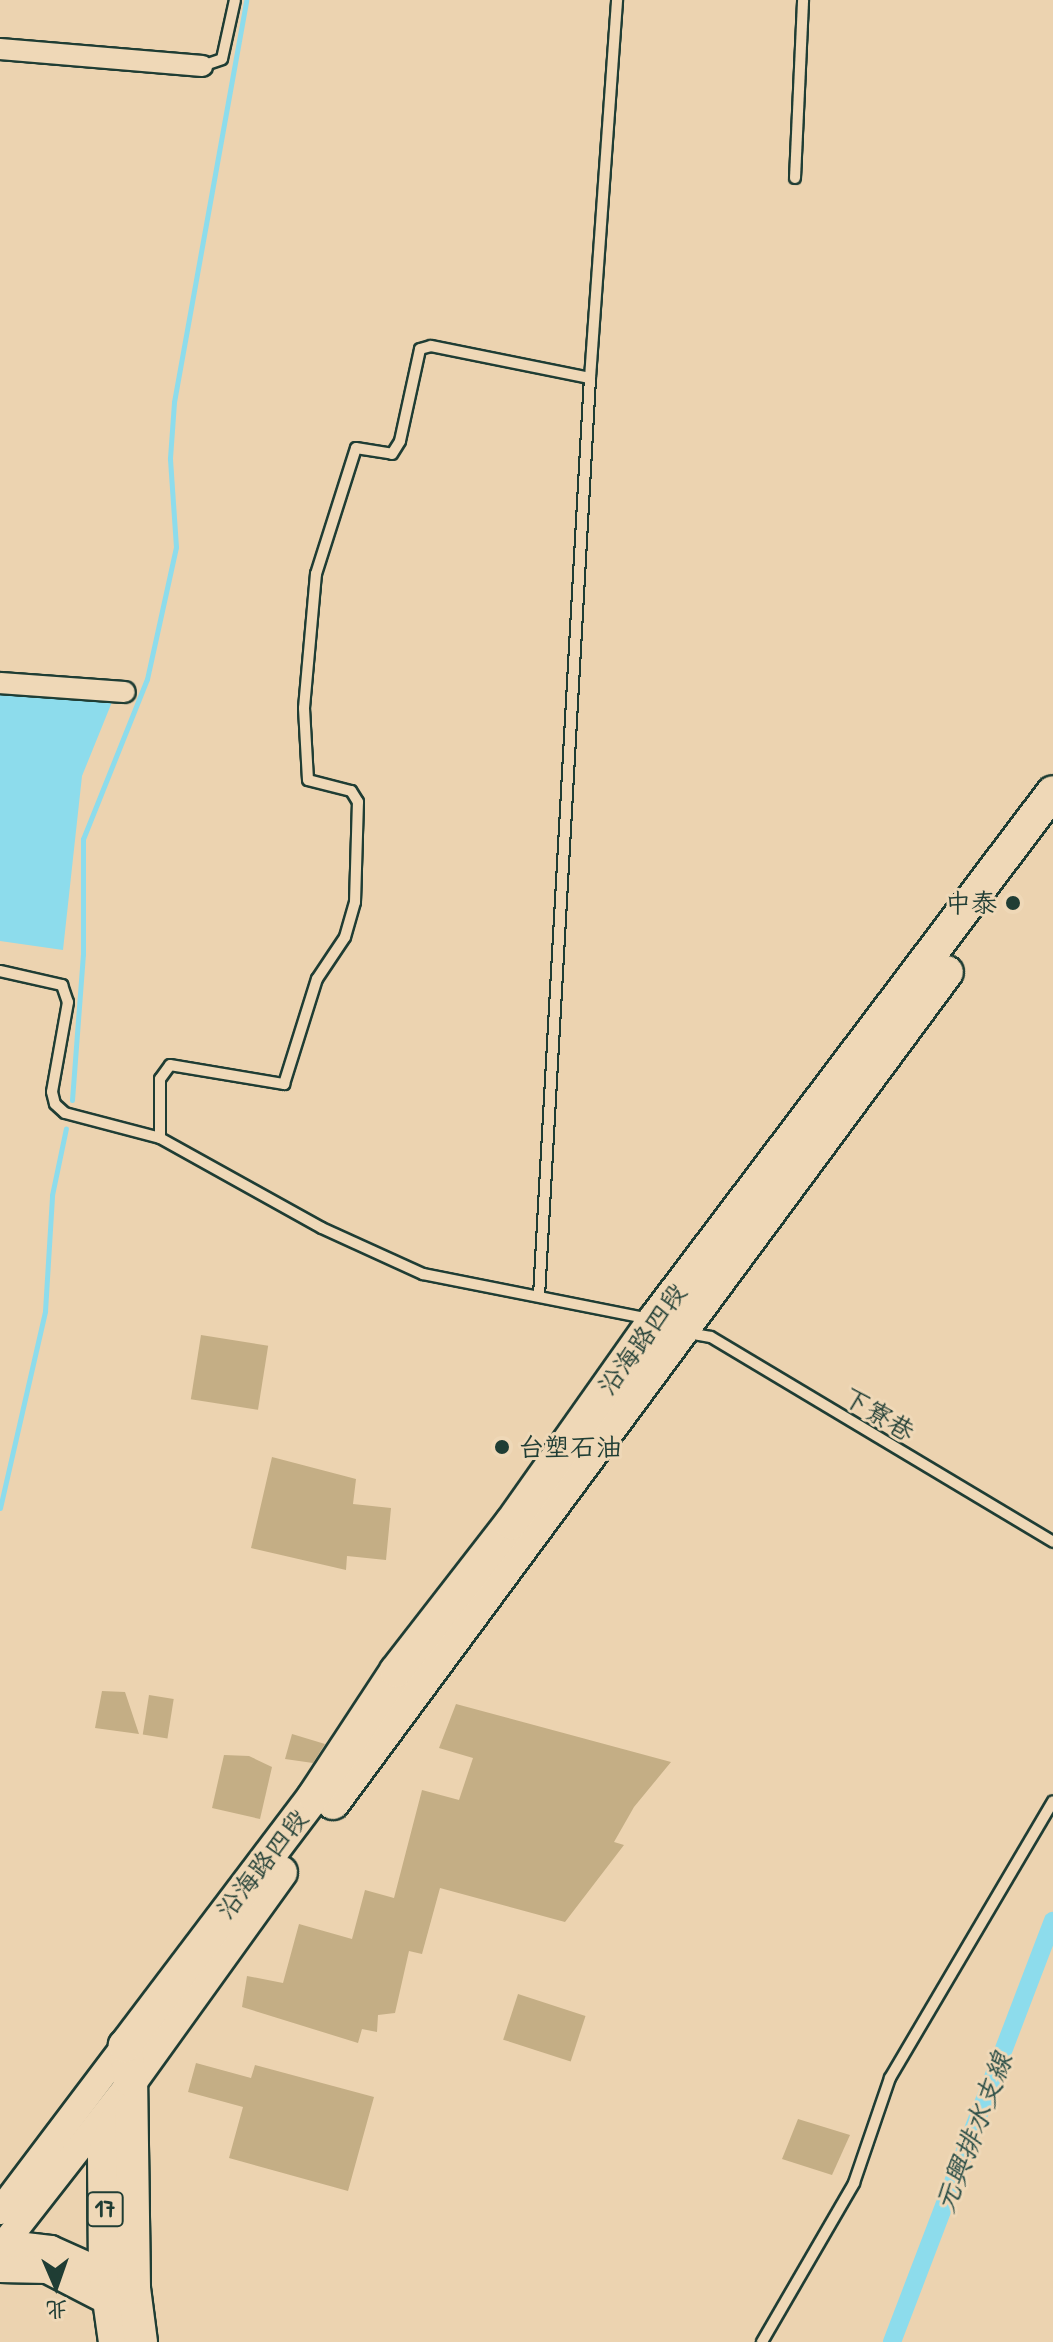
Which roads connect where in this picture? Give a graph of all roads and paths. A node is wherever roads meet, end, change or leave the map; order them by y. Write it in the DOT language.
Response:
graph roads {
  1 [pos="235,0"];
  2 [pos="617,0"];
  3 [pos="803,0"];
  4 [pos="0,49"];
  5 [pos="202,66"];
  6 [pos="795,178"];
  7 [pos="590,378"];
  8 [pos="0,683"];
  9 [pos="125,692"];
  10 [pos="1053,792"];
  11 [pos="1053,827"];
  12 [pos="994,890"];
  13 [pos="0,971"];
  14 [pos="160,1138"];
  15 [pos="539,1296"];
  16 [pos="667,1325"];
  17 [pos="1053,1542"];
  18 [pos="1053,1801"];
  19 [pos="125,2046"];
  20 [pos="131,2081"];
  21 [pos="0,2211"];
  22 [pos="1,2251"];
  23 [pos="105,2271"];
  24 [pos="130,2312"];
  25 [pos="115,2342"];
  26 [pos="762,2342"];
  1 -- 5 [label="lane"];
  2 -- 7 [label="lane"];
  3 -- 6 [label="lane"];
  4 -- 5 [label="street"];
  7 -- 14 [label="lane"];
  7 -- 15 [label="lane"];
  8 -- 9 [label="street"];
  10 -- 12 [label="main road, 沿海路四段 / 17"];
  11 -- 12 [label="main road, 沿海路四段 / 17"];
  12 -- 16 [label="main road, 沿海路四段 / 17"];
  13 -- 14 [label="lane, 下寮巷"];
  14 -- 15 [label="lane, 下寮巷"];
  15 -- 16 [label="lane, 下寮巷"];
  16 -- 17 [label="lane, 下寮巷"];
  16 -- 19 [label="main road, 沿海路四段 / 17"];
  16 -- 20 [label="main road, 沿海路四段 / 17"];
  18 -- 26 [label="lane"];
  19 -- 20 [label="main road, 17"];
  19 -- 21 [label="street, 沿海路四段"];
  20 -- 22 [label="street, 沿海路四段"];
  20 -- 23 [label="main road, 17"];
  20 -- 24 [label="main road, 17"];
  22 -- 23 [label="street"];
  22 -- 24 [label="street"];
  23 -- 24 [label="main road, 17"];
  24 -- 25 [label="main road, 17"];
}
